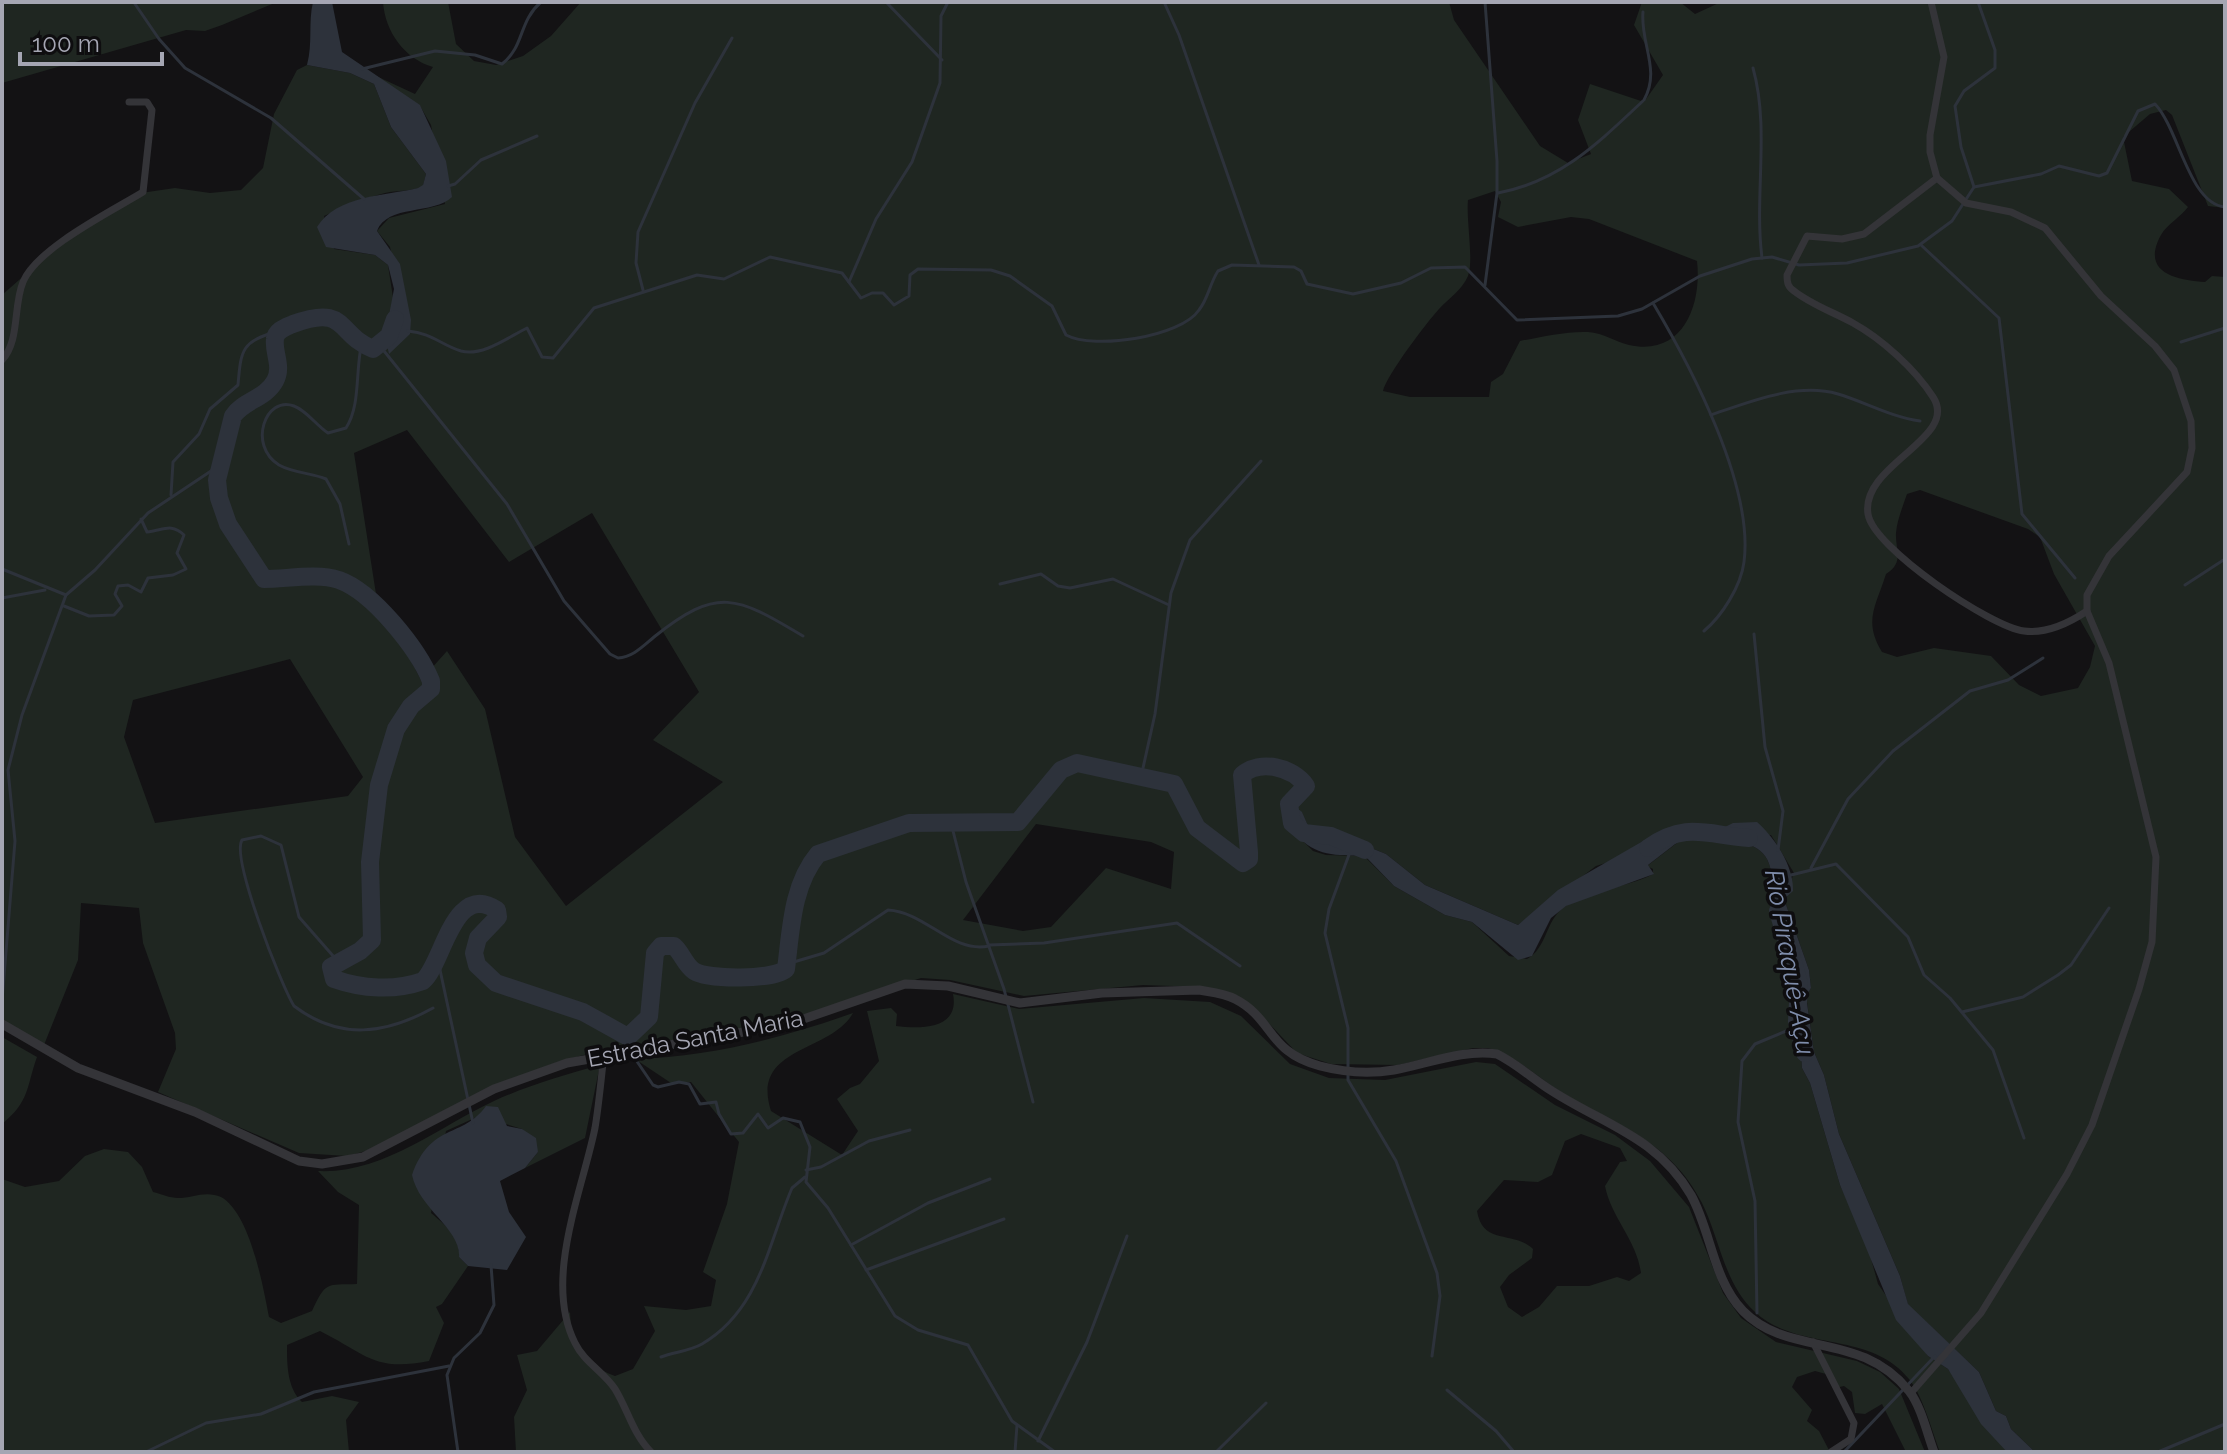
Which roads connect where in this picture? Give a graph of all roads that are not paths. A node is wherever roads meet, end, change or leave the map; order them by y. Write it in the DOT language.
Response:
graph roads {
  1 [pos="1931,2"];
  2 [pos="129,102"];
  3 [pos="1937,178"];
  4 [pos="2,360"];
  5 [pos="2087,611"];
  6 [pos="2,1024"];
  7 [pos="604,1055"];
  8 [pos="1813,1342"];
  9 [pos="1911,1393"];
  10 [pos="651,1452"];
  11 [pos="1831,1452"];
  12 [pos="1934,1452"];
  1 -- 3 [label="street"];
  2 -- 4 [label="street"];
  3 -- 5 [label="street"];
  3 -- 5 [label="street"];
  5 -- 9 [label="street"];
  6 -- 7 [label="street, Estrada Santa Maria"];
  7 -- 8 [label="street, Estrada Santa Maria"];
  7 -- 10 [label="street"];
  8 -- 9 [label="street, Estrada Santa Maria"];
  8 -- 11 [label="street"];
  9 -- 12 [label="street, Estrada Santa Maria"];
}
